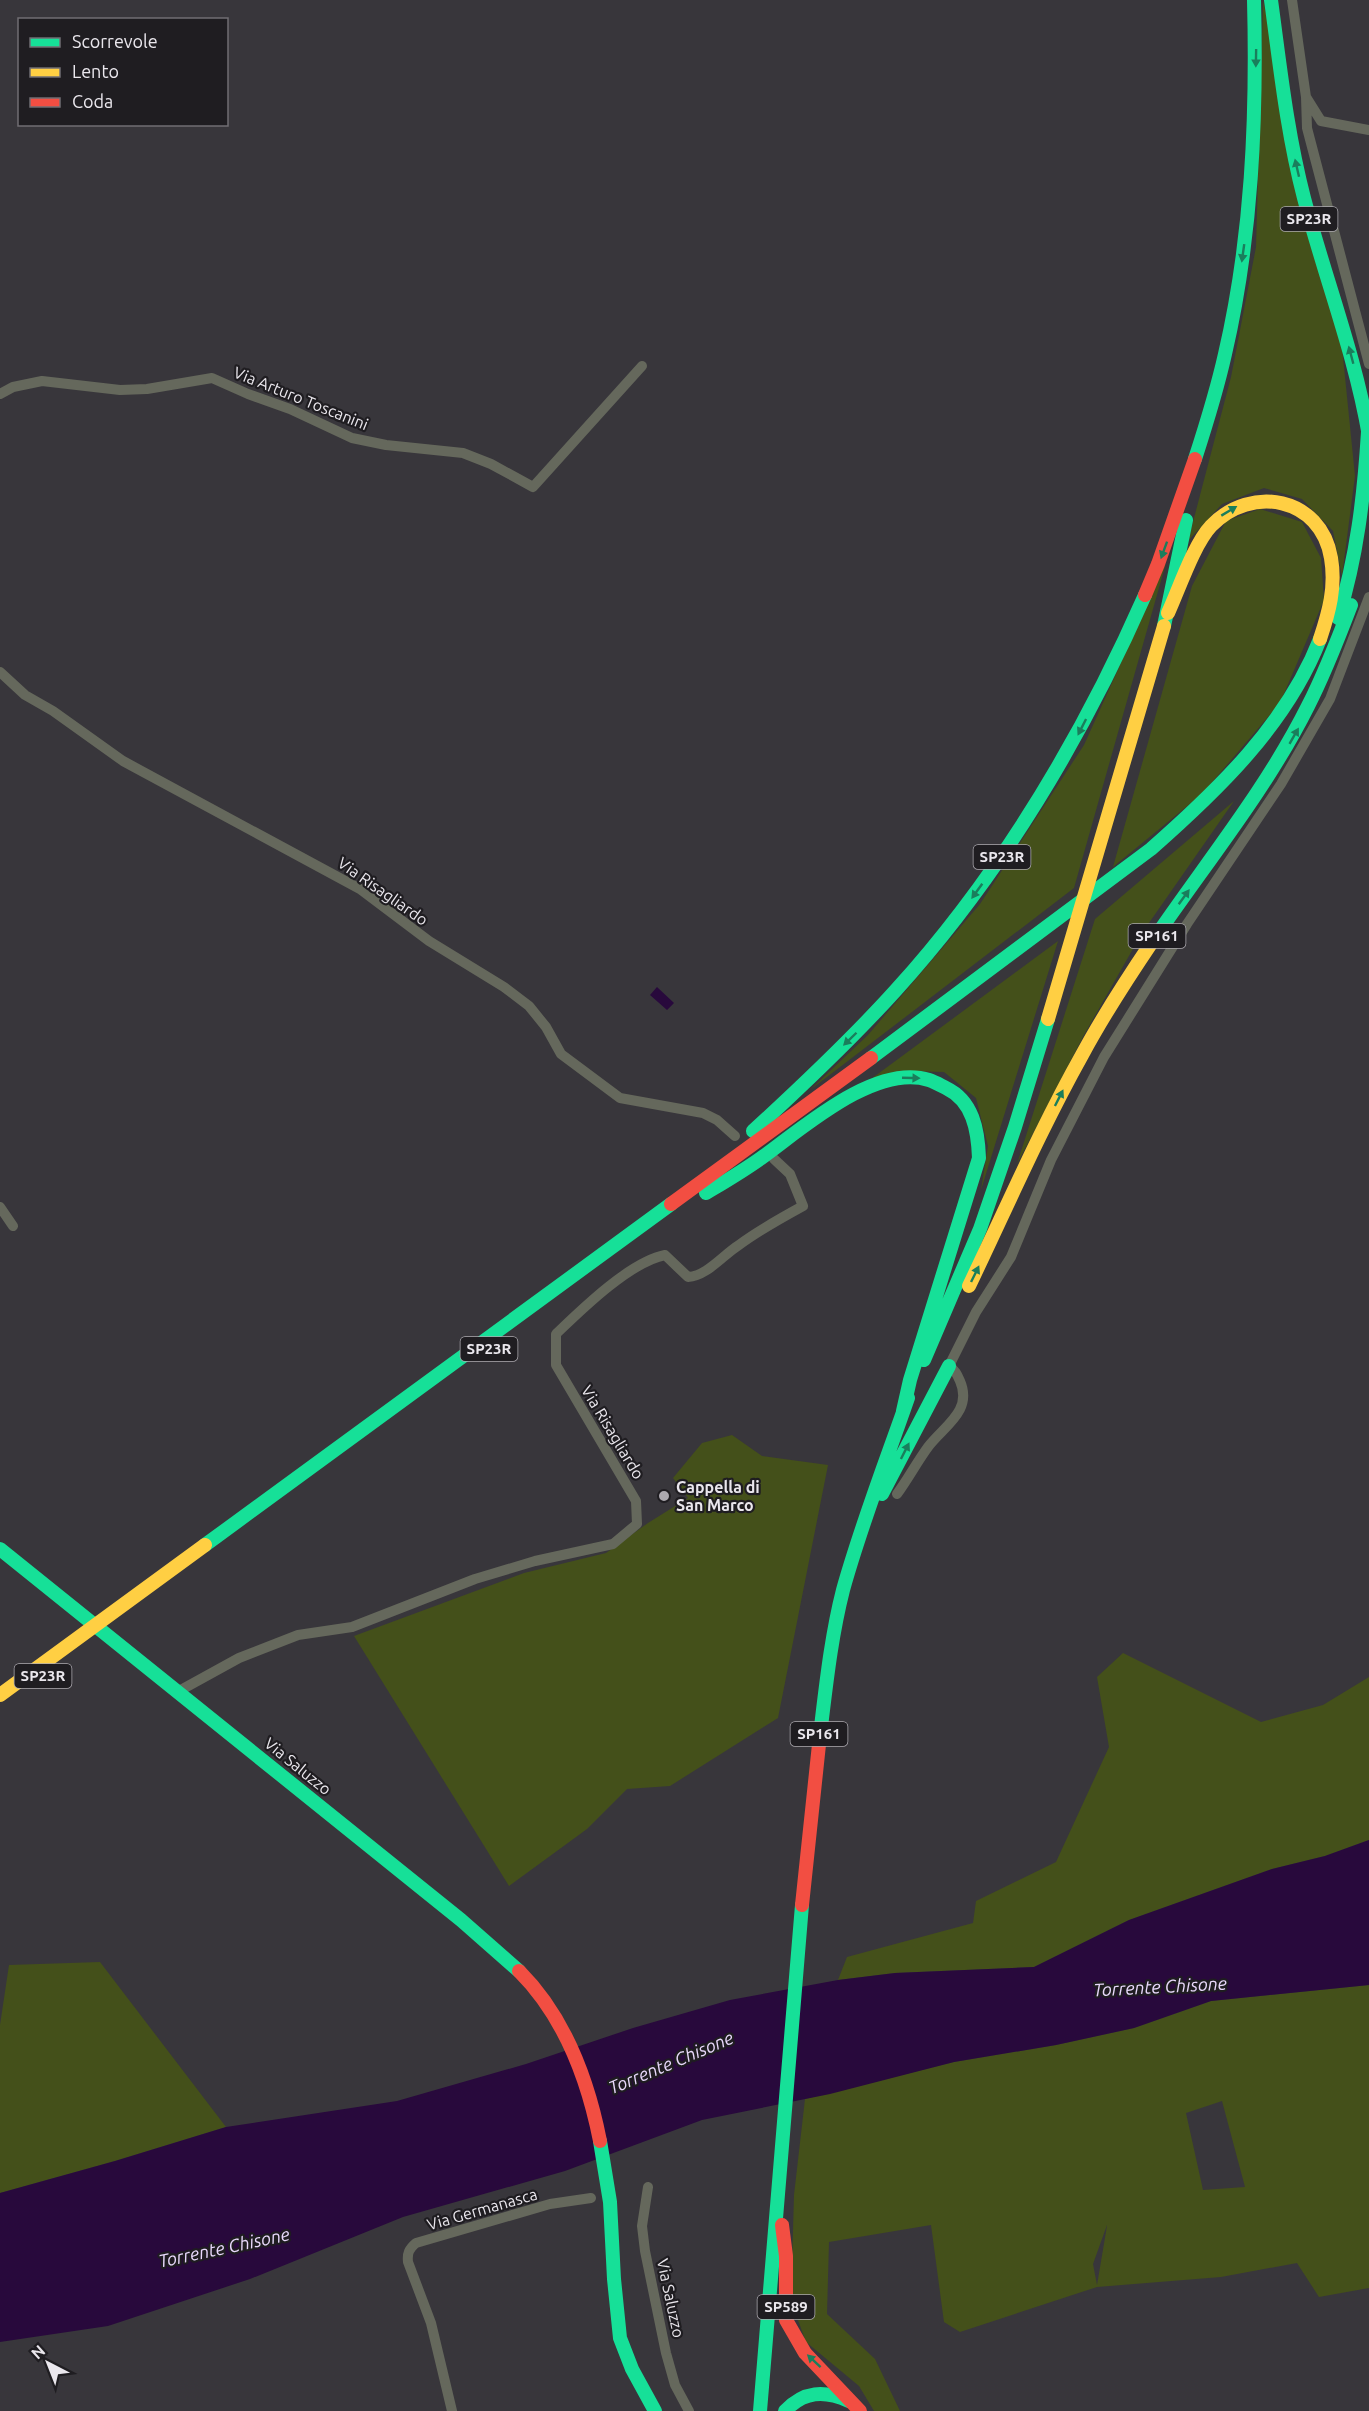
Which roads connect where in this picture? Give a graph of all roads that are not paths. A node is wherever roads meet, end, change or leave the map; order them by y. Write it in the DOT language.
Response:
graph roads {
  1 [pos="1254,0"];
  2 [pos="1271,0"];
  3 [pos="1292,0"];
  4 [pos="1306,97"];
  5 [pos="1369,130"];
  6 [pos="1369,364"];
  7 [pos="642,366"];
  8 [pos="0,394"];
  9 [pos="1210,416"];
  10 [pos="1369,434"];
  11 [pos="1369,507"];
  12 [pos="1369,597"];
  13 [pos="1168,613"];
  14 [pos="0,672"];
  15 [pos="735,1136"];
  16 [pos="774,1160"];
  17 [pos="0,1207"];
  18 [pos="680,1208"];
  19 [pos="662,1209"];
  20 [pos="13,1226"];
  21 [pos="924,1360"];
  22 [pos="949,1366"];
  23 [pos="903,1411"];
  24 [pos="293,1486"];
  25 [pos="897,1494"];
  26 [pos="858,1540"];
  27 [pos="0,1549"];
  28 [pos="83,1640"];
  29 [pos="179,1692"];
  30 [pos="0,1695"];
  31 [pos="0,1707"];
  32 [pos="778,2186"];
  33 [pos="648,2187"];
  34 [pos="591,2198"];
  35 [pos="857,2407"];
  36 [pos="452,2411"];
  37 [pos="655,2411"];
  38 [pos="689,2411"];
  39 [pos="760,2411"];
  40 [pos="785,2411"];
  1 -- 9 [label="main road, SP23R, one-way"];
  10 -- 2 [label="main road, SP23R, one-way"];
  3 -- 4 [label="street"];
  4 -- 5 [label="street"];
  4 -- 6 [label="street"];
  7 -- 8 [label="street, Via Arturo Toscanini"];
  9 -- 13 [label="main road, SP161"];
  9 -- 19 [label="main road, SP23R, one-way"];
  10 -- 18 [label="main road, SP23R"];
  21 -- 11 [label="main road, SP161, one-way"];
  12 -- 22 [label="street"];
  13 -- 19 [label="main road, SP23R, one-way"];
  13 -- 21 [label="main road, SP161"];
  14 -- 15 [label="street, Via Risagliardo"];
  16 -- 29 [label="street, Via Risagliardo"];
  17 -- 20 [label="street"];
  18 -- 23 [label="main road, SP161, one-way"];
  18 -- 24 [label="main road, SP23R"];
  19 -- 24 [label="main road, SP23R"];
  21 -- 23 [label="main road, SP161"];
  22 -- 25 [label="street"];
  26 -- 22 [label="main road, one-way"];
  23 -- 26 [label="main road, SP161"];
  24 -- 28 [label="main road, SP23R"];
  26 -- 32 [label="main road, SP161"];
  27 -- 29 [label="main road, Via Saluzzo"];
  28 -- 30 [label="main road, SP23R"];
  28 -- 31 [label="main road, SP23R"];
  29 -- 37 [label="main road, Via Saluzzo"];
  35 -- 32 [label="main road, SP589, one-way"];
  32 -- 39 [label="main road, SP161"];
  33 -- 38 [label="street, Via Saluzzo"];
  34 -- 36 [label="street, Via Germanasca"];
  35 -- 40 [label="main road, SP589"];
}
